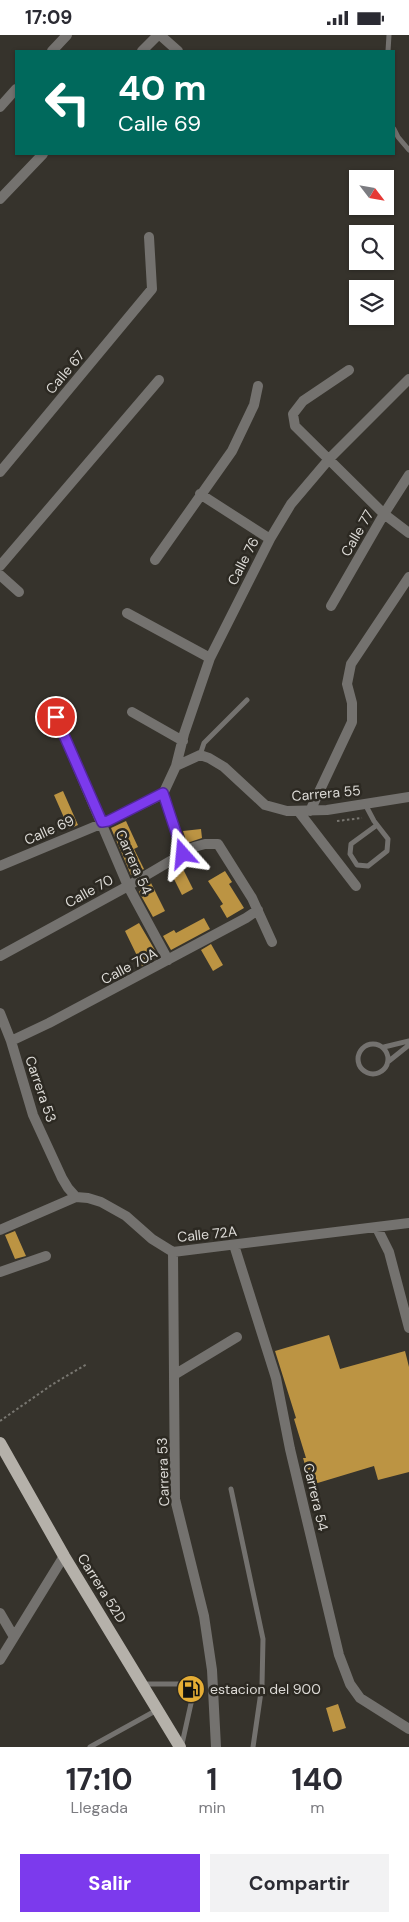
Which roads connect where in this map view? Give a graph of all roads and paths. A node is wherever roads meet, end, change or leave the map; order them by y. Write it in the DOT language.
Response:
graph roads {
  1 [pos="67,35"];
  2 [pos="159,35"];
  3 [pos="389,35"];
  4 [pos="53,50"];
  5 [pos="143,50"];
  6 [pos="177,50"];
  7 [pos="388,50"];
  8 [pos="15,90"];
  9 [pos="0,107"];
  10 [pos="395,131"];
  11 [pos="409,150"];
  12 [pos="43,155"];
  13 [pos="4,188"];
  14 [pos="0,199"];
  15 [pos="149,237"];
  16 [pos="349,370"];
  17 [pos="409,379"];
  18 [pos="159,380"];
  19 [pos="258,386"];
  20 [pos="330,458"];
  21 [pos="1,469"];
  22 [pos="409,475"];
  23 [pos="200,494"];
  24 [pos="384,514"];
  25 [pos="409,533"];
  26 [pos="270,539"];
  27 [pos="154,560"];
  28 [pos="0,567"];
  29 [pos="0,575"];
  30 [pos="409,577"];
  31 [pos="19,592"];
  32 [pos="331,607"];
  33 [pos="127,613"];
  34 [pos="210,658"];
  35 [pos="247,700"];
  36 [pos="132,712"];
  37 [pos="56,717"];
  38 [pos="183,741"];
  39 [pos="200,755"];
  40 [pos="176,766"];
  41 [pos="163,793"];
  42 [pos="409,797"];
  43 [pos="365,804"];
  44 [pos="299,811"];
  45 [pos="310,811"];
  46 [pos="373,819"];
  47 [pos="334,821"];
  48 [pos="102,822"];
  49 [pos="377,825"];
  50 [pos="183,854"];
  51 [pos="0,866"];
  52 [pos="128,886"];
  53 [pos="356,886"];
  54 [pos="258,910"];
  55 [pos="272,942"];
  56 [pos="0,956"];
  57 [pos="168,960"];
  58 [pos="0,1013"];
  59 [pos="11,1041"];
  60 [pos="409,1041"];
  61 [pos="409,1045"];
  62 [pos="384,1047"];
  63 [pos="389,1061"];
  64 [pos="76,1197"];
  65 [pos="409,1223"];
  66 [pos="377,1228"];
  67 [pos="0,1230"];
  68 [pos="234,1245"];
  69 [pos="173,1252"];
  70 [pos="46,1256"];
  71 [pos="0,1272"];
  72 [pos="409,1328"];
  73 [pos="237,1337"];
  74 [pos="87,1364"];
  75 [pos="174,1375"];
  76 [pos="0,1421"];
  77 [pos="2,1451"];
  78 [pos="231,1489"];
  79 [pos="64,1555"];
  80 [pos="0,1613"];
  81 [pos="14,1637"];
  82 [pos="0,1660"];
  83 [pos="142,1684"];
  84 [pos="182,1684"];
  85 [pos="192,1699"];
  86 [pos="158,1709"];
  87 [pos="409,1729"];
  88 [pos="90,1747"];
  89 [pos="180,1747"];
  90 [pos="216,1747"];
  91 [pos="253,1747"];
  1 -- 4 [label="street"];
  2 -- 5 [label="street"];
  2 -- 6 [label="street"];
  3 -- 7 [label="lane"];
  8 -- 9 [label="street"];
  10 -- 11 [label="lane"];
  12 -- 13 [label="street"];
  13 -- 14 [label="street"];
  15 -- 21 [label="street, Calle 67"];
  16 -- 20 [label="street"];
  17 -- 20 [label="street, Calle 76"];
  18 -- 28 [label="street"];
  19 -- 23 [label="street"];
  20 -- 24 [label="street"];
  20 -- 26 [label="street, Calle 76"];
  22 -- 24 [label="street, Calle 77"];
  23 -- 26 [label="street"];
  23 -- 27 [label="street"];
  24 -- 25 [label="street"];
  24 -- 32 [label="street, Calle 77"];
  26 -- 34 [label="street, Calle 76"];
  29 -- 31 [label="street"];
  30 -- 45 [label="street"];
  33 -- 34 [label="street"];
  34 -- 38 [label="street, Calle 76"];
  35 -- 39 [label="lane"];
  36 -- 38 [label="street"];
  37 -- 48 [label="street, Carrera 54"];
  38 -- 40 [label="street, Calle 76"];
  39 -- 40 [label="street"];
  39 -- 44 [label="street, Carrera 55"];
  40 -- 41 [label="street, Calle 76"];
  41 -- 48 [label="street, Calle 69"];
  41 -- 50 [label="street"];
  42 -- 43 [label="street, Carrera 55"];
  43 -- 45 [label="street, Carrera 55"];
  43 -- 46 [label="lane"];
  44 -- 45 [label="street, Carrera 55"];
  44 -- 53 [label="street"];
  46 -- 47 [label="path"];
  46 -- 49 [label="lane"];
  48 -- 51 [label="street, Calle 69"];
  48 -- 52 [label="street, Carrera 54"];
  49 -- 49 [label="lane"];
  50 -- 52 [label="street, Calle 70"];
  50 -- 54 [label="street, Calle 70"];
  52 -- 56 [label="street, Calle 70"];
  52 -- 57 [label="street, Carrera 54"];
  54 -- 55 [label="street"];
  54 -- 57 [label="street, Calle 70A"];
  57 -- 59 [label="street, Calle 70A"];
  58 -- 59 [label="street, Carrera 53"];
  59 -- 64 [label="street, Carrera 53"];
  60 -- 62 [label="lane"];
  61 -- 63 [label="lane"];
  62 -- 63 [label="lane"];
  62 -- 63 [label="lane"];
  64 -- 67 [label="street"];
  64 -- 69 [label="street, Calle 72A"];
  65 -- 66 [label="street, Calle 72A"];
  66 -- 68 [label="street, Calle 72A"];
  66 -- 72 [label="street"];
  68 -- 69 [label="street, Calle 72A"];
  68 -- 87 [label="street, Carrera 54"];
  69 -- 75 [label="street, Carrera 53"];
  70 -- 71 [label="street"];
  73 -- 75 [label="street"];
  74 -- 76 [label="path"];
  75 -- 90 [label="street, Carrera 53"];
  77 -- 79 [label="main road, Carrera 52D"];
  78 -- 91 [label="lane"];
  79 -- 81 [label="street"];
  79 -- 83 [label="main road, Carrera 52D"];
  80 -- 81 [label="street"];
  81 -- 82 [label="street"];
  83 -- 84 [label="lane"];
  83 -- 86 [label="main road, Carrera 52D"];
  85 -- 89 [label="lane"];
  86 -- 88 [label="lane"];
  86 -- 89 [label="main road, Carrera 52D"];
}
